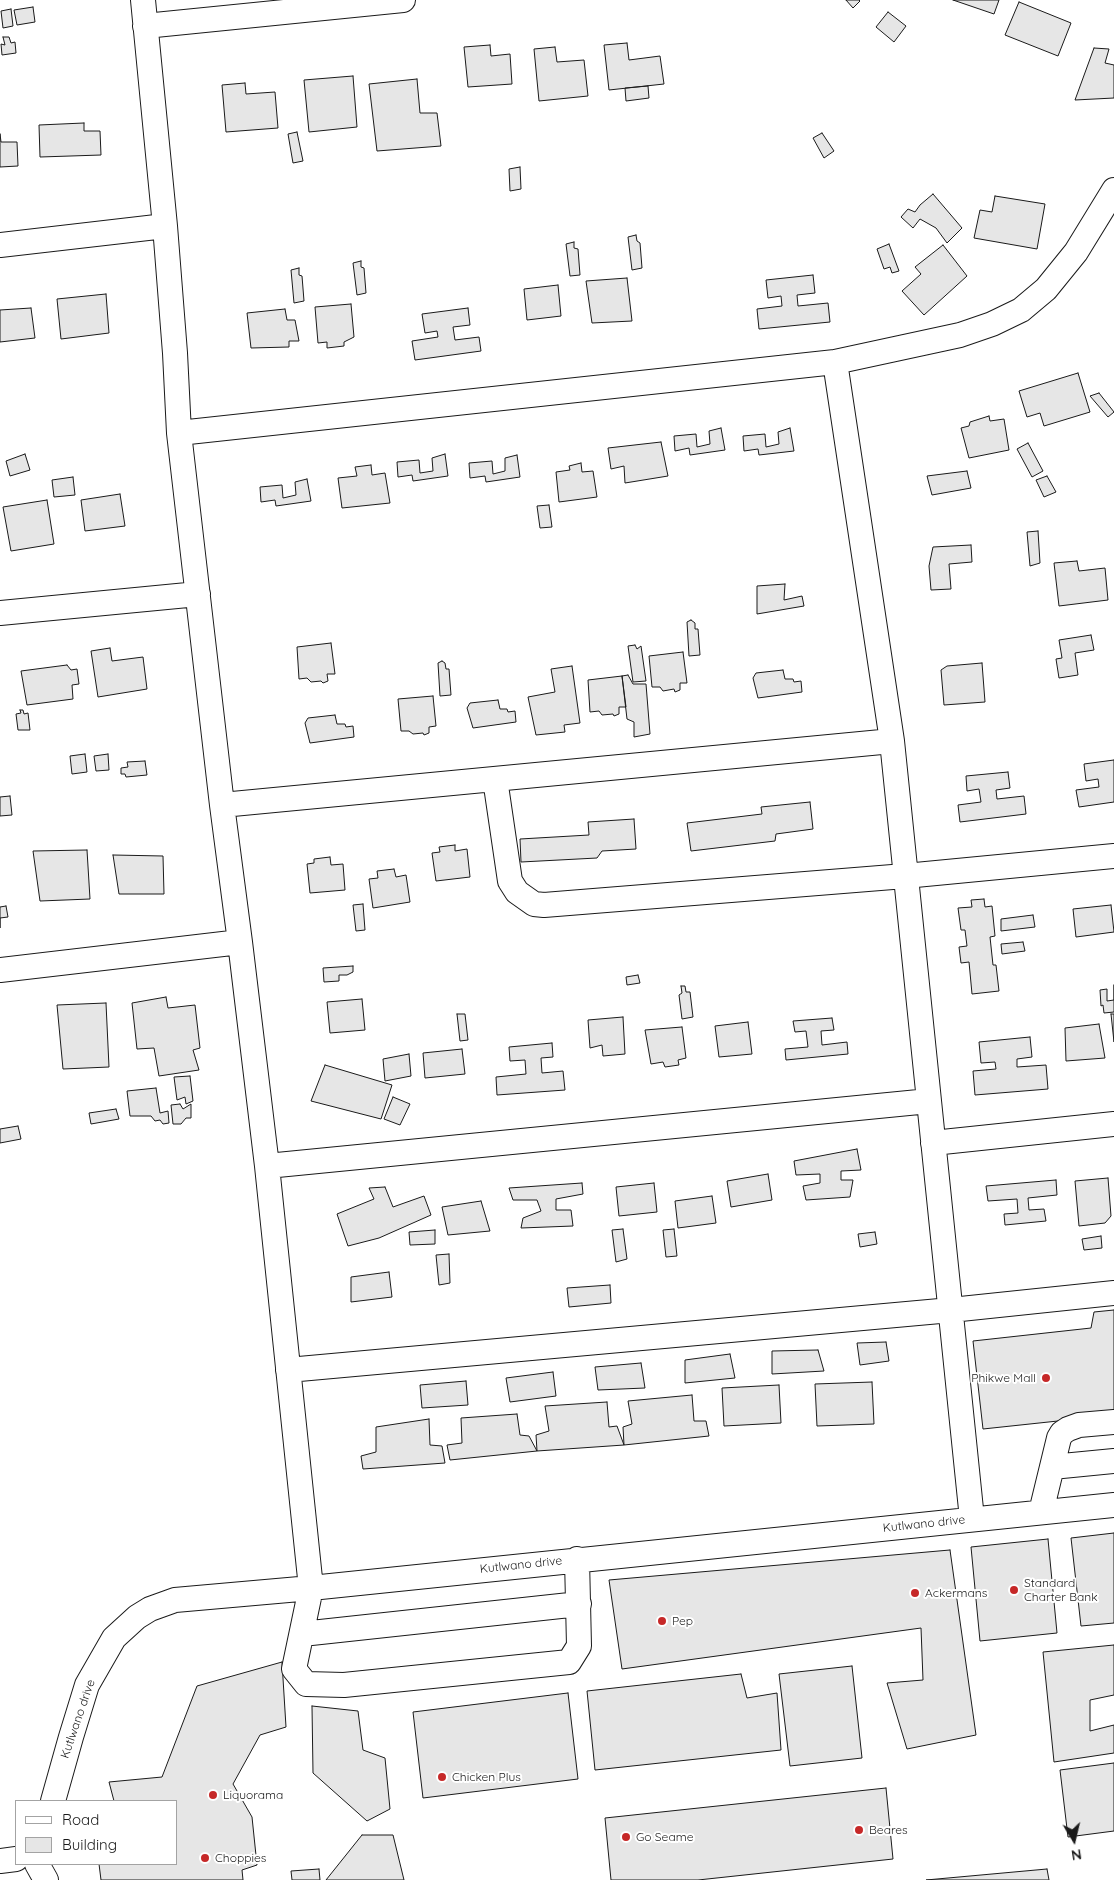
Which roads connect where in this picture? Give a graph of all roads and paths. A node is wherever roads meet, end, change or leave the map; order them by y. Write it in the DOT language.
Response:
graph roads {
  1 [pos="143,0"];
  2 [pos="403,0"];
  3 [pos="145,26"];
  4 [pos="1114,190"];
  5 [pos="165,226"];
  6 [pos="0,245"];
  7 [pos="835,362"];
  8 [pos="179,433"];
  9 [pos="198,594"];
  10 [pos="0,613"];
  11 [pos="892,741"];
  12 [pos="495,779"];
  13 [pos="222,805"];
  14 [pos="1114,856"];
  15 [pos="905,876"];
  16 [pos="240,942"];
  17 [pos="0,970"];
  18 [pos="929,1101"];
  19 [pos="1114,1124"];
  20 [pos="933,1143"];
  21 [pos="267,1166"];
  22 [pos="1114,1293"];
  23 [pos="951,1310"];
  24 [pos="288,1370"];
  25 [pos="1114,1422"];
  26 [pos="1114,1461"];
  27 [pos="1052,1467"];
  28 [pos="1114,1505"];
  29 [pos="1041,1512"];
  30 [pos="972,1519"];
  31 [pos="576,1559"];
  32 [pos="311,1588"];
  33 [pos="579,1604"];
  34 [pos="302,1634"];
  35 [pos="54,1800"];
  36 [pos="15,1859"];
  37 [pos="0,1861"];
  38 [pos="38,1865"];
  39 [pos="46,1880"];
  1 -- 3 [label="street"];
  2 -- 3 [label="street"];
  3 -- 5 [label="street"];
  4 -- 7 [label="street"];
  5 -- 6 [label="street"];
  5 -- 8 [label="street"];
  7 -- 8 [label="street"];
  7 -- 11 [label="street"];
  8 -- 9 [label="street"];
  9 -- 10 [label="street"];
  9 -- 13 [label="street"];
  11 -- 12 [label="street"];
  11 -- 15 [label="street"];
  12 -- 13 [label="street"];
  12 -- 15 [label="street"];
  13 -- 16 [label="street"];
  14 -- 15 [label="street"];
  15 -- 18 [label="street"];
  16 -- 17 [label="street"];
  16 -- 21 [label="street"];
  18 -- 20 [label="street"];
  18 -- 21 [label="street"];
  19 -- 20 [label="street"];
  20 -- 23 [label="street"];
  21 -- 24 [label="street"];
  22 -- 23 [label="street"];
  23 -- 24 [label="street"];
  23 -- 30 [label="street"];
  24 -- 32 [label="street"];
  25 -- 27 [label="street"];
  26 -- 27 [label="street"];
  27 -- 29 [label="street"];
  28 -- 29 [label="street, Kutlwano drive"];
  29 -- 30 [label="street, Kutlwano drive"];
  30 -- 31 [label="street, Kutlwano drive"];
  31 -- 32 [label="street, Kutlwano drive"];
  31 -- 33 [label="street"];
  32 -- 34 [label="street"];
  32 -- 35 [label="street, Kutlwano drive"];
  33 -- 34 [label="street"];
  33 -- 34 [label="street"];
  36 -- 37 [label="street"];
  38 -- 39 [label="street"];
}
